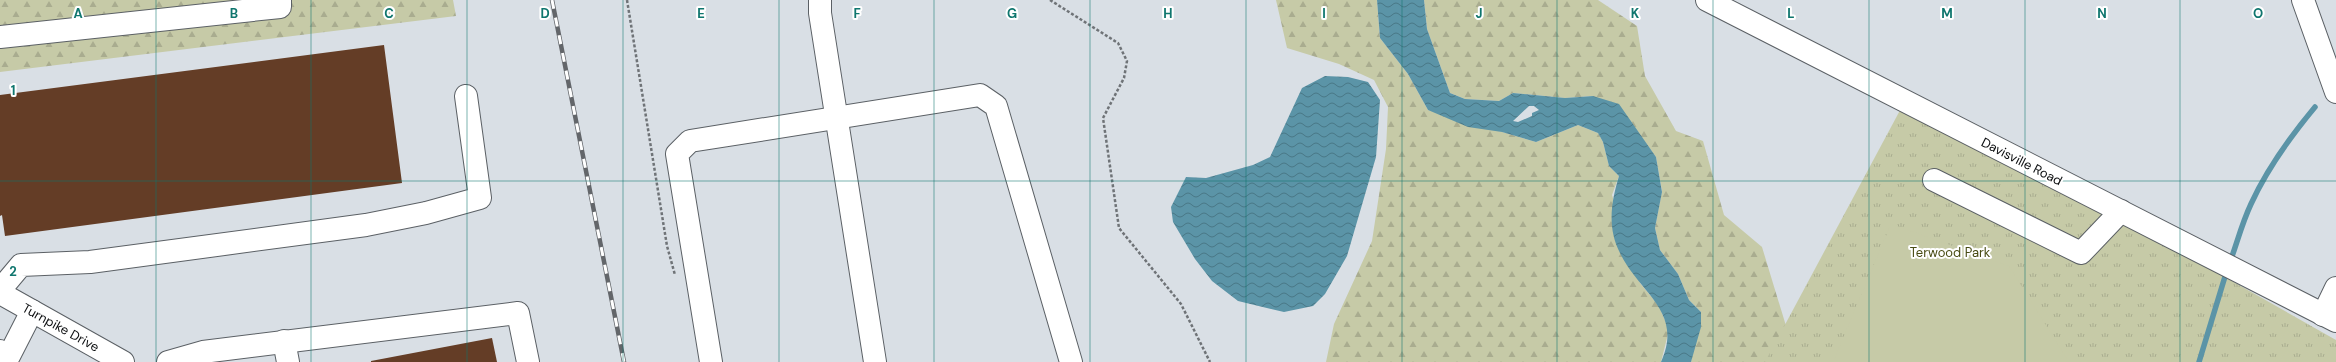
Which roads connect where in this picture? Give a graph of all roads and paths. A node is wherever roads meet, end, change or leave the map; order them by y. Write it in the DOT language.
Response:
graph roads {
  1 [pos="280,0"];
  2 [pos="627,0"];
  3 [pos="820,0"];
  4 [pos="1050,0"];
  5 [pos="1707,0"];
  6 [pos="2303,0"];
  7 [pos="0,37"];
  8 [pos="2336,92"];
  9 [pos="466,96"];
  10 [pos="836,117"];
  11 [pos="1934,180"];
  12 [pos="2121,211"];
  13 [pos="675,276"];
  14 [pos="2336,288"];
  15 [pos="0,291"];
  16 [pos="32,311"];
  17 [pos="2330,318"];
  18 [pos="286,352"];
  19 [pos="8,358"];
  20 [pos="123,362"];
  21 [pos="168,362"];
  22 [pos="528,362"];
  23 [pos="711,362"];
  24 [pos="875,362"];
  25 [pos="1071,362"];
  26 [pos="1210,362"];
  1 -- 7 [label="street"];
  2 -- 13 [label="path"];
  3 -- 10 [label="street"];
  4 -- 26 [label="path"];
  5 -- 12 [label="street, Davisville Road"];
  6 -- 8 [label="street"];
  9 -- 15 [label="street"];
  10 -- 23 [label="street"];
  10 -- 24 [label="street"];
  10 -- 25 [label="street"];
  11 -- 12 [label="street"];
  12 -- 17 [label="street, Davisville Road"];
  14 -- 17 [label="street"];
  15 -- 16 [label="street, Turnpike Drive"];
  16 -- 19 [label="street"];
  16 -- 20 [label="street, Turnpike Drive"];
  18 -- 21 [label="street"];
  18 -- 22 [label="street"];
}
